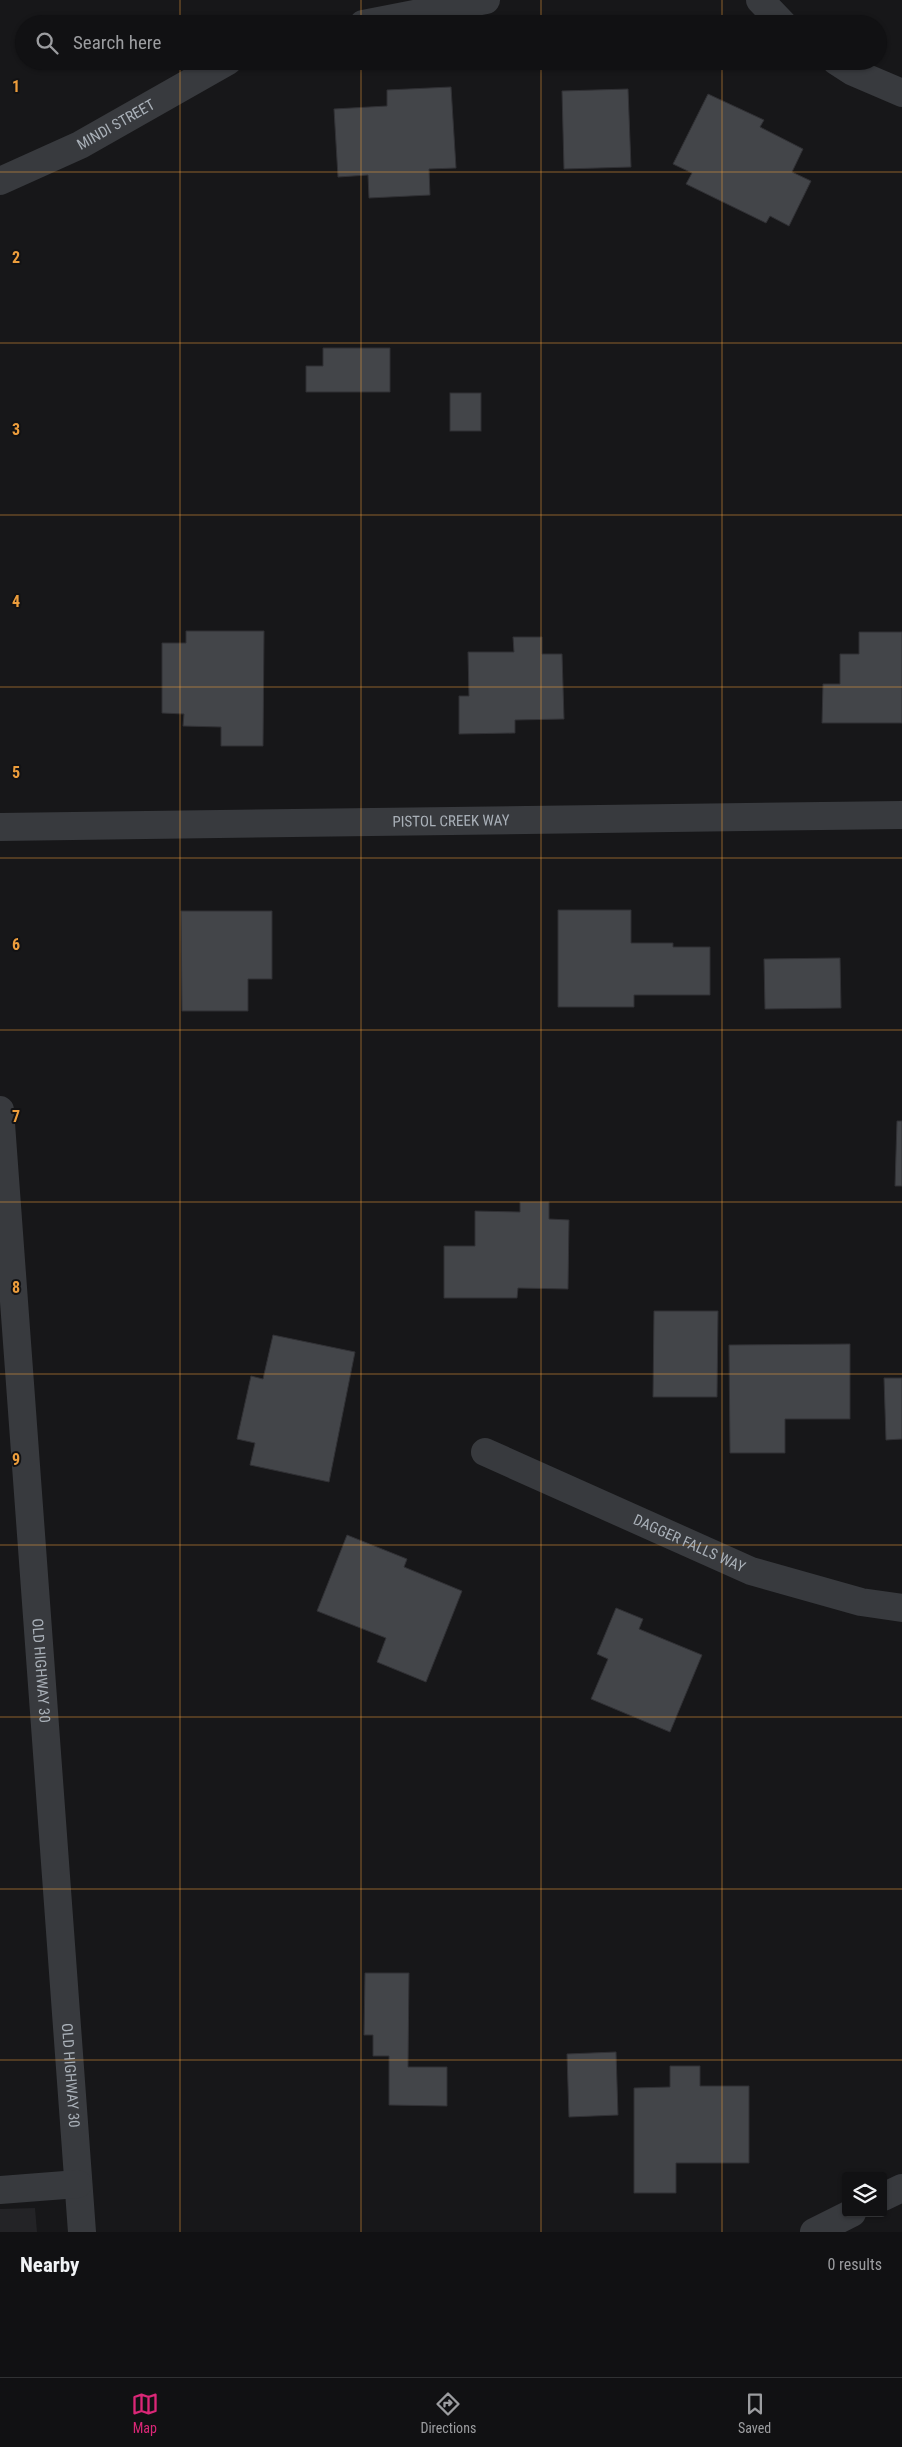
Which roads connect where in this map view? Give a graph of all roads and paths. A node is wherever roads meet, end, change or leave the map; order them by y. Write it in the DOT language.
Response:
graph roads {
  1 [pos="486,0"];
  2 [pos="760,0"];
  3 [pos="409,15"];
  4 [pos="775,15"];
  5 [pos="212,70"];
  6 [pos="850,70"];
  7 [pos="902,93"];
  8 [pos="0,182"];
  9 [pos="902,815"];
  10 [pos="0,827"];
  11 [pos="0,1110"];
  12 [pos="485,1452"];
  13 [pos="902,1608"];
  14 [pos="78,2184"];
  15 [pos="902,2188"];
  16 [pos="0,2190"];
  17 [pos="887,2196"];
  18 [pos="844,2217"];
  19 [pos="82,2232"];
  20 [pos="814,2232"];
  1 -- 3 [label="street"];
  2 -- 4 [label="street"];
  5 -- 8 [label="street, MINDI STREET"];
  6 -- 7 [label="street"];
  9 -- 10 [label="street, PISTOL CREEK WAY"];
  11 -- 14 [label="street, OLD HIGHWAY 30"];
  12 -- 13 [label="street, DAGGER FALLS WAY"];
  14 -- 16 [label="street"];
  14 -- 19 [label="street, OLD HIGHWAY 30"];
  15 -- 17 [label="street"];
  18 -- 20 [label="street"];
}
